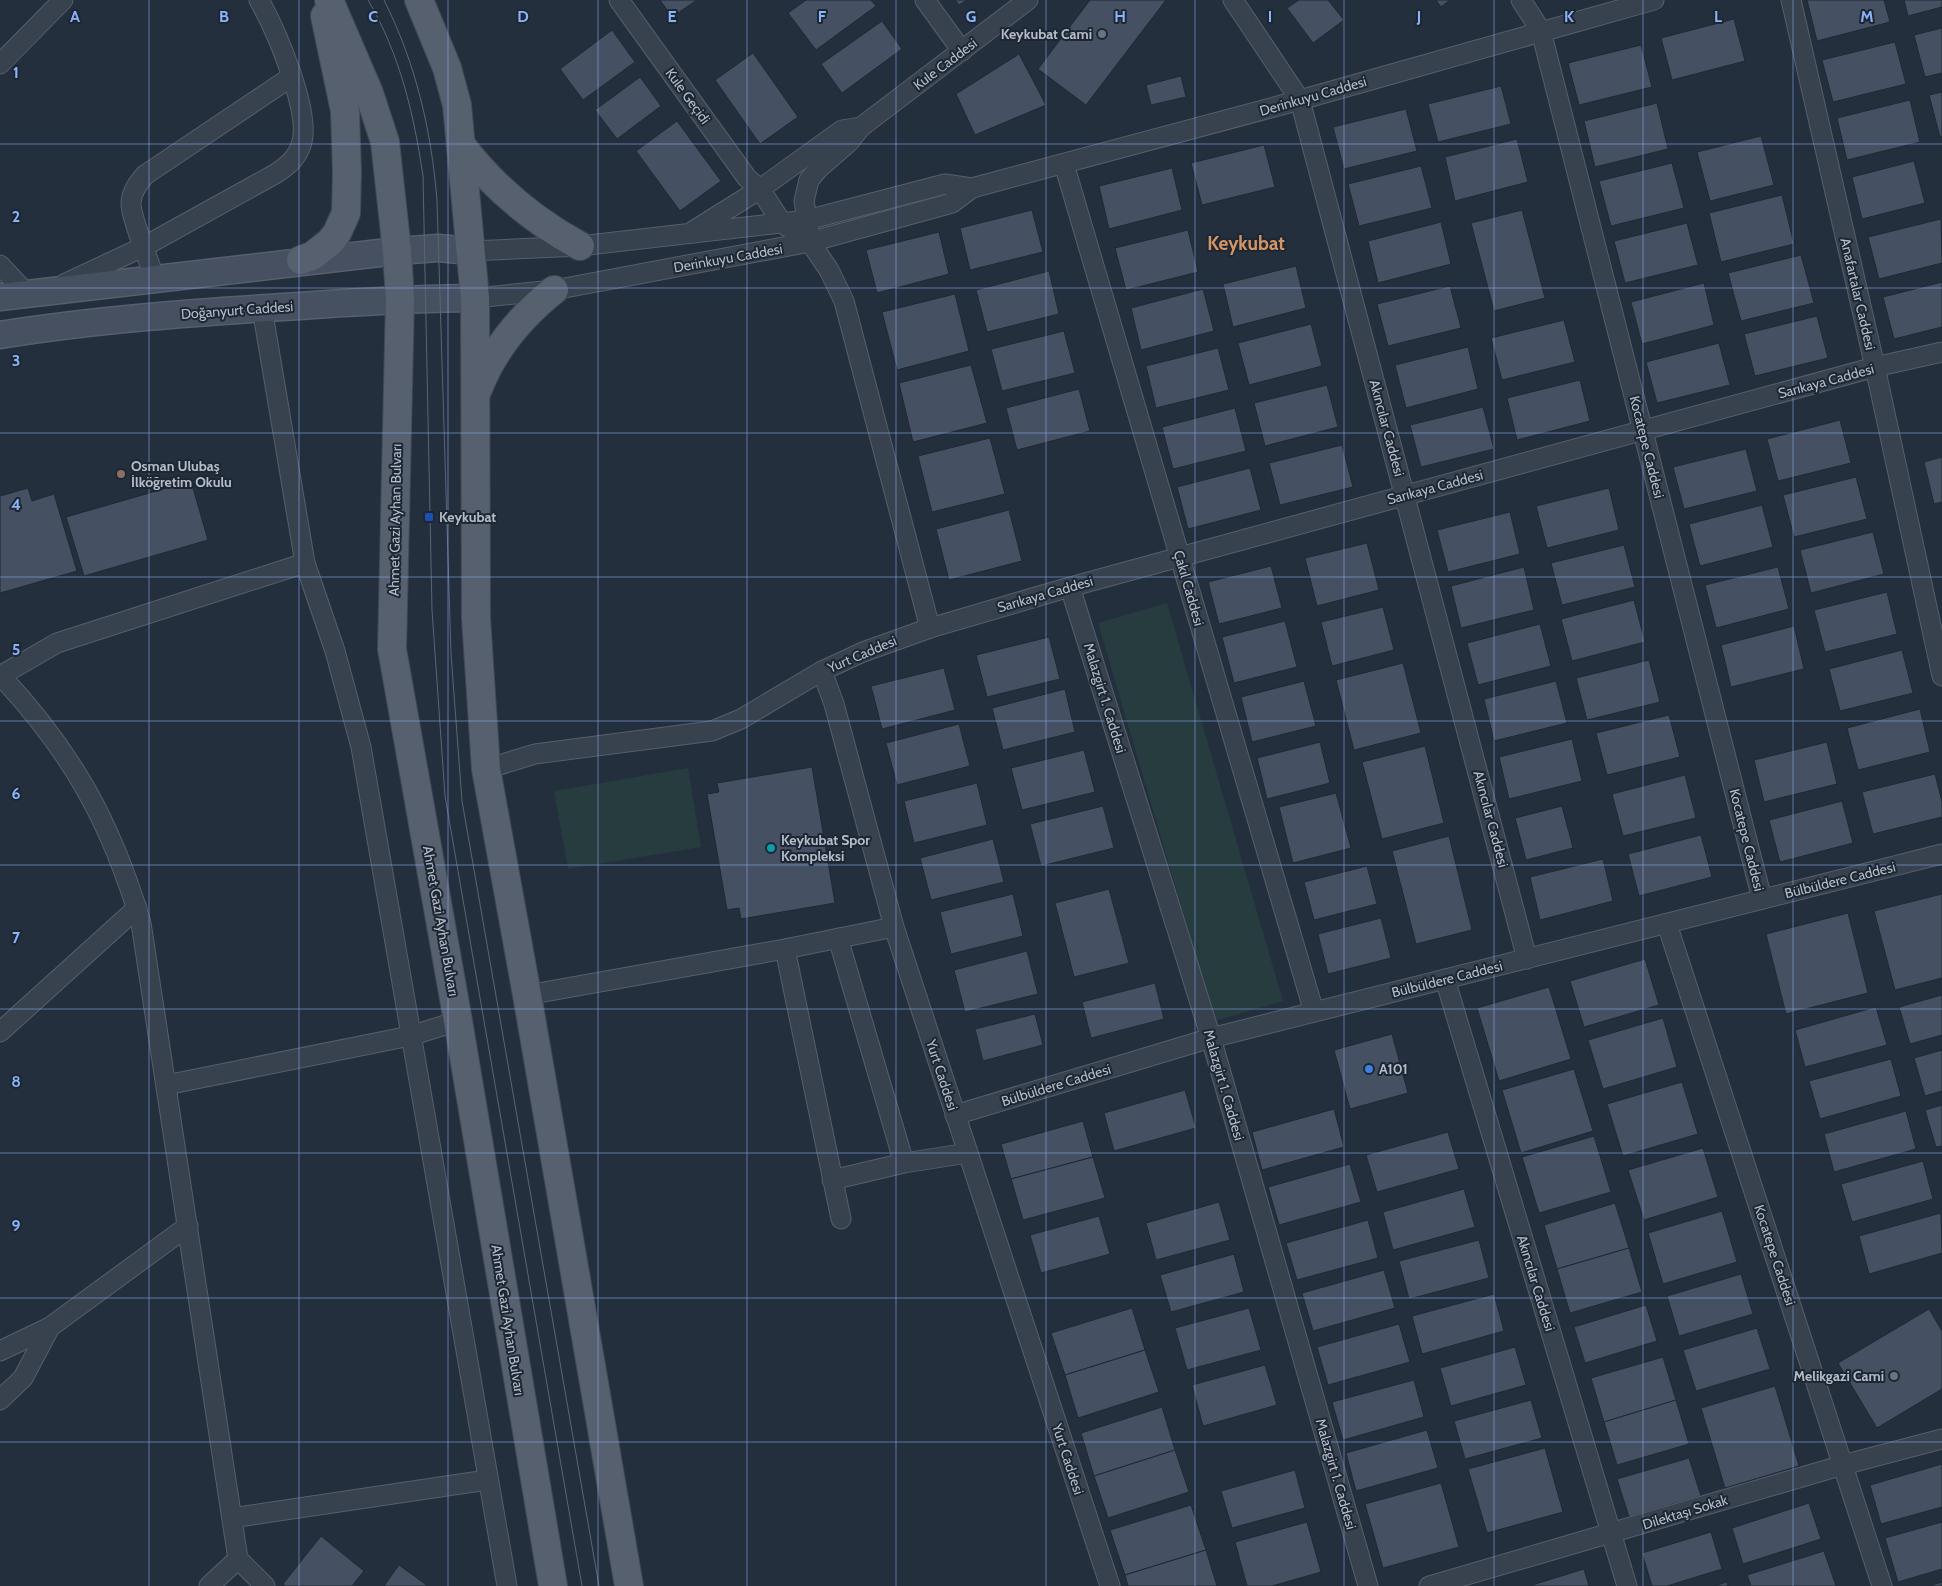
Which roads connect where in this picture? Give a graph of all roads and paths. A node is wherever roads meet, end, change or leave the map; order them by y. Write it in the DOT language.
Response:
graph roads {
  1 [pos="63,0"];
  2 [pos="260,0"];
  3 [pos="321,0"];
  4 [pos="329,0"];
  5 [pos="419,0"];
  6 [pos="619,0"];
  7 [pos="925,0"];
  8 [pos="1028,0"];
  9 [pos="1233,0"];
  10 [pos="1521,0"];
  11 [pos="1654,0"];
  12 [pos="1791,0"];
  13 [pos="1540,31"];
  14 [pos="962,51"];
  15 [pos="0,64"];
  16 [pos="291,77"];
  17 [pos="1300,100"];
  18 [pos="861,127"];
  19 [pos="461,145"];
  20 [pos="1064,164"];
  21 [pos="972,188"];
  22 [pos="760,189"];
  23 [pos="807,220"];
  24 [pos="782,223"];
  25 [pos="689,233"];
  26 [pos="810,242"];
  27 [pos="145,246"];
  28 [pos="580,246"];
  29 [pos="397,250"];
  30 [pos="471,251"];
  31 [pos="301,260"];
  32 [pos="0,266"];
  33 [pos="154,277"];
  34 [pos="554,290"];
  35 [pos="38,292"];
  36 [pos="0,296"];
  37 [pos="400,298"];
  38 [pos="475,298"];
  39 [pos="262,308"];
  40 [pos="0,335"];
  41 [pos="1942,352"];
  42 [pos="1875,368"];
  43 [pos="475,395"];
  44 [pos="1643,430"];
  45 [pos="1406,495"];
  46 [pos="1179,557"];
  47 [pos="305,563"];
  48 [pos="1070,587"];
  49 [pos="930,628"];
  50 [pos="822,671"];
  51 [pos="0,675"];
  52 [pos="1942,676"];
  53 [pos="486,769"];
  54 [pos="1942,854"];
  55 [pos="1762,899"];
  56 [pos="137,908"];
  57 [pos="1667,924"];
  58 [pos="894,927"];
  59 [pos="838,938"];
  60 [pos="785,949"];
  61 [pos="1527,959"];
  62 [pos="1446,979"];
  63 [pos="527,995"];
  64 [pos="1314,1012"];
  65 [pos="458,1020"];
  66 [pos="0,1032"];
  67 [pos="410,1036"];
  68 [pos="1211,1038"];
  69 [pos="166,1085"];
  70 [pos="955,1115"];
  71 [pos="968,1153"];
  72 [pos="904,1164"];
  73 [pos="832,1180"];
  74 [pos="841,1219"];
  75 [pos="188,1226"];
  76 [pos="50,1326"];
  77 [pos="0,1351"];
  78 [pos="0,1400"];
  79 [pos="1942,1439"];
  80 [pos="1843,1465"];
  81 [pos="487,1480"];
  82 [pos="232,1518"];
  83 [pos="1612,1534"];
  84 [pos="238,1559"];
  85 [pos="209,1586"];
  86 [pos="265,1586"];
  87 [pos="507,1586"];
  88 [pos="553,1586"];
  89 [pos="629,1586"];
  90 [pos="1110,1586"];
  91 [pos="1368,1586"];
  92 [pos="1429,1586"];
  93 [pos="1627,1586"];
  94 [pos="1882,1586"];
  1 -- 15 [label="street"];
  2 -- 16 [label="street"];
  3 -- 31 [label="main road"];
  4 -- 29 [label="main road, Ahmet Gazi Ayhan Bulvarı"];
  5 -- 19 [label="main road"];
  6 -- 22 [label="street, Kule Geçidi"];
  7 -- 14 [label="street"];
  8 -- 14 [label="street, Kule Caddesi"];
  9 -- 17 [label="street, Akıncılar Caddesi"];
  10 -- 13 [label="street, Kocatepe Caddesi"];
  11 -- 13 [label="street, Derinkuyu Caddesi"];
  12 -- 42 [label="street, Anafartalar Caddesi"];
  13 -- 17 [label="street, Derinkuyu Caddesi"];
  13 -- 44 [label="street, Kocatepe Caddesi"];
  14 -- 18 [label="street, Kule Caddesi"];
  16 -- 27 [label="street"];
  16 -- 27 [label="street"];
  17 -- 20 [label="street, Derinkuyu Caddesi"];
  17 -- 45 [label="street, Akıncılar Caddesi"];
  18 -- 22 [label="street, Kule Caddesi"];
  18 -- 23 [label="street, Kule Caddesi"];
  19 -- 28 [label="main road"];
  19 -- 30 [label="main road"];
  20 -- 21 [label="street, Derinkuyu Caddesi"];
  20 -- 46 [label="street, Çakıl Caddesi"];
  21 -- 23 [label="street, Derinkuyu Caddesi"];
  21 -- 26 [label="street, Derinkuyu Caddesi"];
  22 -- 24 [label="street, Kule Geçidi"];
  22 -- 25 [label="street, Kule Caddesi"];
  23 -- 24 [label="street, Derinkuyu Caddesi"];
  23 -- 26 [label="street, Kule Caddesi"];
  24 -- 25 [label="street, Derinkuyu Caddesi"];
  24 -- 26 [label="street"];
  25 -- 28 [label="street, Derinkuyu Caddesi"];
  26 -- 34 [label="street, Derinkuyu Caddesi"];
  26 -- 49 [label="street"];
  27 -- 33 [label="street"];
  27 -- 35 [label="street"];
  28 -- 30 [label="street, Derinkuyu Caddesi"];
  29 -- 30 [label="street"];
  29 -- 31 [label="street"];
  29 -- 37 [label="main road, Ahmet Gazi Ayhan Bulvarı"];
  30 -- 38 [label="main road"];
  31 -- 33 [label="street"];
  32 -- 35 [label="street"];
  33 -- 35 [label="street"];
  34 -- 38 [label="street, Derinkuyu Caddesi"];
  34 -- 43 [label="main road"];
  35 -- 36 [label="street"];
  37 -- 38 [label="street, Doğanyurt Caddesi"];
  37 -- 39 [label="street, Doğanyurt Caddesi"];
  37 -- 65 [label="main road, Ahmet Gazi Ayhan Bulvarı"];
  38 -- 43 [label="main road"];
  39 -- 40 [label="street, Doğanyurt Caddesi"];
  39 -- 47 [label="street"];
  41 -- 42 [label="street, Sarıkaya Caddesi"];
  42 -- 44 [label="street, Sarıkaya Caddesi"];
  42 -- 52 [label="street, Anafartalar Caddesi"];
  43 -- 53 [label="main road"];
  44 -- 45 [label="street, Sarıkaya Caddesi"];
  44 -- 55 [label="street, Kocatepe Caddesi"];
  45 -- 46 [label="street, Sarıkaya Caddesi"];
  45 -- 61 [label="street, Akıncılar Caddesi"];
  46 -- 48 [label="street, Sarıkaya Caddesi"];
  46 -- 64 [label="street, Çakıl Caddesi"];
  47 -- 51 [label="street"];
  47 -- 67 [label="street"];
  48 -- 49 [label="street, Sarıkaya Caddesi"];
  48 -- 68 [label="street, Malazgirt 1. Caddesi"];
  49 -- 50 [label="street, Yurt Caddesi"];
  50 -- 53 [label="street"];
  50 -- 58 [label="street, Yurt Caddesi"];
  51 -- 56 [label="street"];
  53 -- 63 [label="main road"];
  54 -- 55 [label="street, Bülbüldere Caddesi"];
  55 -- 57 [label="street, Bülbüldere Caddesi"];
  56 -- 66 [label="street"];
  56 -- 69 [label="street"];
  57 -- 61 [label="street, Bülbüldere Caddesi"];
  57 -- 80 [label="street, Kocatepe Caddesi"];
  58 -- 59 [label="street"];
  58 -- 70 [label="street, Yurt Caddesi"];
  59 -- 60 [label="street"];
  59 -- 72 [label="street"];
  60 -- 63 [label="street"];
  60 -- 73 [label="street"];
  61 -- 62 [label="street, Bülbüldere Caddesi"];
  62 -- 64 [label="street, Bülbüldere Caddesi"];
  62 -- 83 [label="street, Akıncılar Caddesi"];
  63 -- 89 [label="main road"];
  64 -- 68 [label="street, Bülbüldere Caddesi"];
  65 -- 67 [label="street"];
  65 -- 88 [label="main road, Ahmet Gazi Ayhan Bulvarı"];
  67 -- 69 [label="street"];
  67 -- 81 [label="street"];
  68 -- 70 [label="street, Bülbüldere Caddesi"];
  68 -- 91 [label="street, Malazgirt 1. Caddesi"];
  69 -- 75 [label="street"];
  70 -- 71 [label="street, Yurt Caddesi"];
  71 -- 72 [label="street"];
  71 -- 90 [label="street, Yurt Caddesi"];
  72 -- 73 [label="street"];
  73 -- 74 [label="street"];
  75 -- 76 [label="street"];
  75 -- 82 [label="street"];
  76 -- 77 [label="street"];
  76 -- 78 [label="street"];
  79 -- 80 [label="street, Dilektaşı Sokak"];
  80 -- 83 [label="street, Dilektaşı Sokak"];
  80 -- 94 [label="street, Kocatepe Caddesi"];
  81 -- 82 [label="street"];
  81 -- 87 [label="street"];
  82 -- 84 [label="street"];
  83 -- 92 [label="street, Dilektaşı Sokak"];
  83 -- 93 [label="street, Akıncılar Caddesi"];
  84 -- 85 [label="street"];
  84 -- 86 [label="street"];
}
